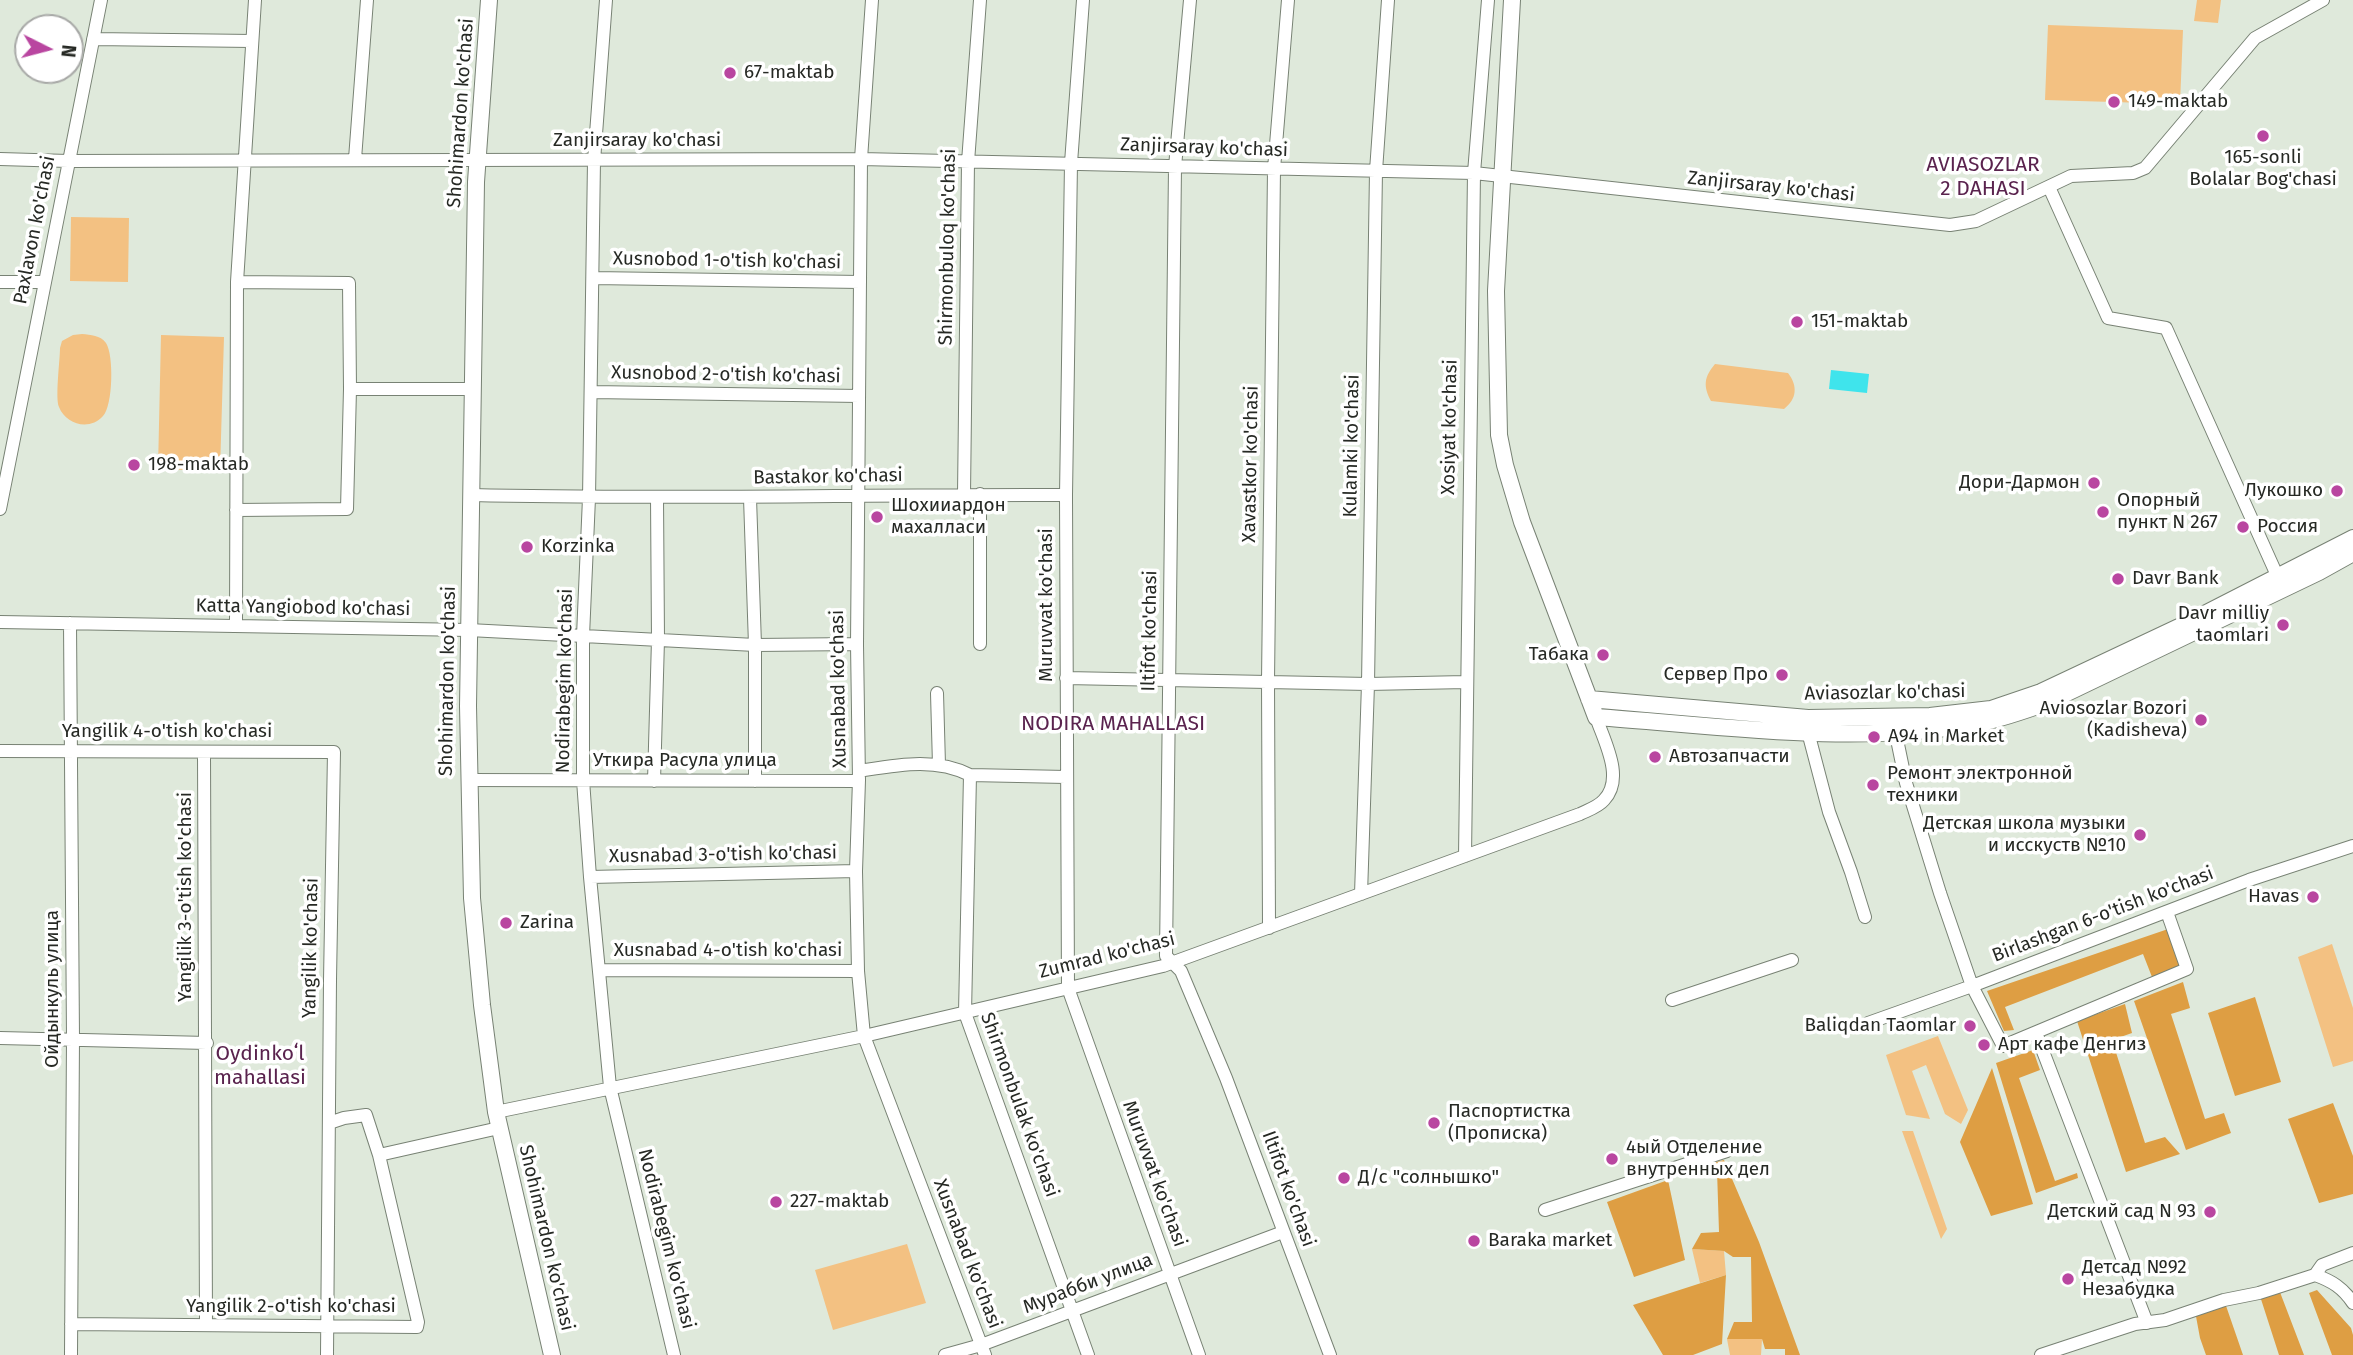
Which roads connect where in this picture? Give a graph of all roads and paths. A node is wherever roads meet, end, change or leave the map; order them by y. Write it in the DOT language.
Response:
graph roads {
  1 [pos="101,0"];
  2 [pos="255,0"];
  3 [pos="367,0"];
  4 [pos="489,0"];
  5 [pos="606,0"];
  6 [pos="872,0"];
  7 [pos="980,0"];
  8 [pos="1083,0"];
  9 [pos="1190,0"];
  10 [pos="1288,0"];
  11 [pos="1388,0"];
  12 [pos="1488,0"];
  13 [pos="1512,0"];
  14 [pos="2323,0"];
  15 [pos="93,40"];
  16 [pos="252,41"];
  17 [pos="0,159"];
  18 [pos="355,159"];
  19 [pos="861,159"];
  20 [pos="244,160"];
  21 [pos="68,161"];
  22 [pos="477,161"];
  23 [pos="594,161"];
  24 [pos="968,162"];
  25 [pos="1071,163"];
  26 [pos="1175,167"];
  27 [pos="1274,169"];
  28 [pos="1376,171"];
  29 [pos="1474,173"];
  30 [pos="1501,175"];
  31 [pos="2049,187"];
  32 [pos="593,278"];
  33 [pos="0,282"];
  34 [pos="44,282"];
  35 [pos="237,282"];
  36 [pos="860,282"];
  37 [pos="350,389"];
  38 [pos="472,389"];
  39 [pos="592,392"];
  40 [pos="859,396"];
  41 [pos="964,494"];
  42 [pos="981,494"];
  43 [pos="472,495"];
  44 [pos="1066,495"];
  45 [pos="858,496"];
  46 [pos="657,497"];
  47 [pos="589,498"];
  48 [pos="750,498"];
  49 [pos="0,505"];
  50 [pos="236,510"];
  51 [pos="2353,538"];
  52 [pos="2353,553"];
  53 [pos="2280,583"];
  54 [pos="0,622"];
  55 [pos="70,624"];
  56 [pos="236,626"];
  57 [pos="468,630"];
  58 [pos="583,636"];
  59 [pos="658,640"];
  60 [pos="857,644"];
  61 [pos="980,644"];
  62 [pos="755,645"];
  63 [pos="1066,678"];
  64 [pos="1169,680"];
  65 [pos="1268,681"];
  66 [pos="1466,682"];
  67 [pos="1368,684"];
  68 [pos="937,693"];
  69 [pos="1589,699"];
  70 [pos="1596,717"];
  71 [pos="1894,724"];
  72 [pos="1808,725"];
  73 [pos="71,750"];
  74 [pos="0,751"];
  75 [pos="205,752"];
  76 [pos="334,752"];
  77 [pos="939,765"];
  78 [pos="970,775"];
  79 [pos="859,776"];
  80 [pos="1066,777"];
  81 [pos="468,780"];
  82 [pos="583,780"];
  83 [pos="654,781"];
  84 [pos="755,781"];
  85 [pos="2353,846"];
  86 [pos="1465,856"];
  87 [pos="856,872"];
  88 [pos="590,877"];
  89 [pos="1361,894"];
  90 [pos="2167,912"];
  91 [pos="1865,917"];
  92 [pos="1269,928"];
  93 [pos="1792,960"];
  94 [pos="1174,963"];
  95 [pos="599,970"];
  96 [pos="858,971"];
  97 [pos="1972,986"];
  98 [pos="1068,988"];
  99 [pos="1672,1000"];
  100 [pos="965,1013"];
  101 [pos="1867,1023"];
  102 [pos="2036,1033"];
  103 [pos="864,1036"];
  104 [pos="0,1038"];
  105 [pos="73,1038"];
  106 [pos="207,1043"];
  107 [pos="610,1087"];
  108 [pos="496,1112"];
  109 [pos="329,1123"];
  110 [pos="499,1128"];
  111 [pos="1727,1151"];
  112 [pos="379,1155"];
  113 [pos="1545,1210"];
  114 [pos="1283,1233"];
  115 [pos="2353,1253"];
  116 [pos="1170,1274"];
  117 [pos="2315,1275"];
  118 [pos="2353,1303"];
  119 [pos="1072,1311"];
  120 [pos="71,1324"];
  121 [pos="2147,1324"];
  122 [pos="206,1325"];
  123 [pos="328,1326"];
  124 [pos="983,1350"];
  125 [pos="71,1355"];
  126 [pos="327,1355"];
  127 [pos="552,1355"];
  128 [pos="674,1355"];
  129 [pos="945,1355"];
  130 [pos="1088,1355"];
  131 [pos="1199,1355"];
  132 [pos="1330,1355"];
  133 [pos="2041,1355"];
  1 -- 15 [label="street, Paxlavon ko'chasi"];
  2 -- 16 [label="street"];
  3 -- 18 [label="street"];
  4 -- 22 [label="main road, Shohimardon ko'chasi"];
  5 -- 23 [label="street, Nodirabegim ko'chasi"];
  6 -- 19 [label="street, Xusnabad ko'chasi"];
  7 -- 24 [label="street, Shirmonbuloq ko'chasi"];
  8 -- 25 [label="street, Muruvvat ko'chasi"];
  9 -- 26 [label="street, Iltifot ko'chasi"];
  10 -- 27 [label="street, Xavastkor ko'chasi"];
  11 -- 28 [label="street, Kulamki ko'chasi"];
  12 -- 29 [label="street, Xosiyat ko'chasi"];
  13 -- 30 [label="main road"];
  14 -- 31 [label="street, Zanjirsaray ko'chasi"];
  15 -- 16 [label="street"];
  15 -- 21 [label="street, Paxlavon ko'chasi"];
  16 -- 20 [label="street"];
  17 -- 21 [label="street, Zanjirsaray ko'chasi"];
  18 -- 20 [label="street, Zanjirsaray ko'chasi"];
  18 -- 22 [label="street, Zanjirsaray ko'chasi"];
  19 -- 23 [label="street, Zanjirsaray ko'chasi"];
  19 -- 24 [label="street, Zanjirsaray ko'chasi"];
  19 -- 36 [label="street, Xusnabad ko'chasi"];
  20 -- 21 [label="street, Zanjirsaray ko'chasi"];
  20 -- 35 [label="street"];
  21 -- 34 [label="street, Paxlavon ko'chasi"];
  22 -- 23 [label="street, Zanjirsaray ko'chasi"];
  22 -- 38 [label="main road, Shohimardon ko'chasi"];
  23 -- 32 [label="street, Nodirabegim ko'chasi"];
  24 -- 25 [label="street, Zanjirsaray ko'chasi"];
  24 -- 41 [label="street, Shirmonbuloq ko'chasi"];
  25 -- 26 [label="street, Zanjirsaray ko'chasi"];
  25 -- 44 [label="street, Muruvvat ko'chasi"];
  26 -- 27 [label="street, Zanjirsaray ko'chasi"];
  26 -- 64 [label="street, Iltifot ko'chasi"];
  27 -- 28 [label="street, Zanjirsaray ko'chasi"];
  27 -- 65 [label="street, Xavastkor ko'chasi"];
  28 -- 29 [label="street, Zanjirsaray ko'chasi"];
  28 -- 67 [label="street, Kulamki ko'chasi"];
  29 -- 30 [label="street, Zanjirsaray ko'chasi"];
  29 -- 66 [label="street, Xosiyat ko'chasi"];
  30 -- 31 [label="street, Zanjirsaray ko'chasi"];
  30 -- 69 [label="main road"];
  31 -- 53 [label="street"];
  32 -- 36 [label="street, Xusnobod 1-o'tish ko'chasi"];
  32 -- 39 [label="street, Nodirabegim ko'chasi"];
  33 -- 34 [label="street"];
  34 -- 49 [label="street, Paxlavon ko'chasi"];
  35 -- 37 [label="street"];
  35 -- 50 [label="street"];
  36 -- 40 [label="street, Xusnabad ko'chasi"];
  37 -- 38 [label="street"];
  37 -- 50 [label="street"];
  38 -- 43 [label="main road, Shohimardon ko'chasi"];
  39 -- 40 [label="street, Xusnobod 2-o'tish ko'chasi"];
  39 -- 47 [label="street, Nodirabegim ko'chasi"];
  40 -- 45 [label="street, Xusnabad ko'chasi"];
  41 -- 42 [label="street, Bastakor ko'chasi"];
  41 -- 45 [label="street, Bastakor ko'chasi"];
  42 -- 44 [label="street, Bastakor ko'chasi"];
  42 -- 61 [label="street"];
  43 -- 47 [label="street, Bastakor ko'chasi"];
  43 -- 57 [label="main road, Shohimardon ko'chasi"];
  44 -- 63 [label="street, Muruvvat ko'chasi"];
  45 -- 48 [label="street, Bastakor ko'chasi"];
  45 -- 60 [label="street, Xusnabad ko'chasi"];
  46 -- 47 [label="street, Bastakor ko'chasi"];
  46 -- 48 [label="street, Bastakor ko'chasi"];
  46 -- 59 [label="street"];
  47 -- 58 [label="street, Nodirabegim ko'chasi"];
  48 -- 62 [label="street"];
  50 -- 56 [label="street"];
  51 -- 53 [label="main road, Aviasozlar ko'chasi"];
  52 -- 53 [label="main road, Aviasozlar ko'chasi"];
  53 -- 71 [label="main road, Aviasozlar ko'chasi"];
  54 -- 55 [label="street, Katta Yangiobod ko'chasi"];
  55 -- 56 [label="street, Katta Yangiobod ko'chasi"];
  55 -- 73 [label="street, Ойдынкуль улица"];
  56 -- 57 [label="street, Katta Yangiobod ko'chasi"];
  57 -- 58 [label="street, Katta Yangiobod ko'chasi"];
  57 -- 81 [label="main road, Shohimardon ko'chasi"];
  58 -- 59 [label="street, Katta Yangiobod ko'chasi"];
  58 -- 82 [label="street, Nodirabegim ko'chasi"];
  59 -- 62 [label="street, Katta Yangiobod ko'chasi"];
  59 -- 83 [label="street"];
  60 -- 62 [label="street, Katta Yangiobod ko'chasi"];
  60 -- 79 [label="street, Xusnabad ko'chasi"];
  62 -- 84 [label="street"];
  63 -- 64 [label="street"];
  63 -- 80 [label="street, Muruvvat ko'chasi"];
  64 -- 65 [label="street"];
  64 -- 94 [label="street, Iltifot ko'chasi"];
  65 -- 67 [label="street"];
  65 -- 92 [label="street, Xavastkor ko'chasi"];
  66 -- 67 [label="street"];
  66 -- 86 [label="street, Xosiyat ko'chasi"];
  67 -- 89 [label="street, Kulamki ko'chasi"];
  68 -- 77 [label="street"];
  69 -- 70 [label="main road, Zumrad ko'chasi"];
  69 -- 72 [label="main road, Aviasozlar ko'chasi"];
  70 -- 72 [label="main road, Aviasozlar ko'chasi"];
  70 -- 86 [label="street, Zumrad ko'chasi"];
  71 -- 72 [label="main road, Aviasozlar ko'chasi"];
  71 -- 97 [label="street"];
  72 -- 91 [label="street"];
  73 -- 74 [label="street, Yangilik 4-o'tish ko'chasi"];
  73 -- 75 [label="street, Yangilik 4-o'tish ko'chasi"];
  73 -- 105 [label="street, Ойдынкуль улица"];
  75 -- 76 [label="street, Yangilik 4-o'tish ko'chasi"];
  75 -- 106 [label="street, Yangilik 3-o'tish ko'chasi"];
  76 -- 109 [label="street, Yangilik ko'chasi"];
  77 -- 78 [label="street, Уткира Расула улица"];
  77 -- 79 [label="street, Уткира Расула улица"];
  78 -- 80 [label="street, Уткира Расула улица"];
  78 -- 100 [label="street, Shirmonbulak ko'chasi"];
  79 -- 84 [label="street, Уткира Расула улица"];
  79 -- 87 [label="street, Xusnabad ko'chasi"];
  80 -- 98 [label="street, Muruvvat ko'chasi"];
  81 -- 82 [label="street, Уткира Расула улица"];
  81 -- 108 [label="main road, Shohimardon ko'chasi"];
  82 -- 83 [label="street, Уткира Расула улица"];
  82 -- 88 [label="street, Nodirabegim ko'chasi"];
  83 -- 84 [label="street, Уткира Расула улица"];
  85 -- 90 [label="street, Birlashgan 6-o'tish ko'chasi"];
  86 -- 89 [label="street, Zumrad ko'chasi"];
  87 -- 88 [label="street, Xusnabad 3-o'tish ko'chasi"];
  87 -- 96 [label="street, Xusnabad ko'chasi"];
  88 -- 95 [label="street, Nodirabegim ko'chasi"];
  89 -- 92 [label="street, Zumrad ko'chasi"];
  90 -- 97 [label="street, Birlashgan 6-o'tish ko'chasi"];
  90 -- 102 [label="street"];
  92 -- 94 [label="street, Zumrad ko'chasi"];
  93 -- 99 [label="street"];
  94 -- 98 [label="street, Zumrad ko'chasi"];
  94 -- 114 [label="street, Iltifot ko'chasi"];
  95 -- 96 [label="street, Xusnabad 4-o'tish ko'chasi"];
  95 -- 107 [label="street, Nodirabegim ko'chasi"];
  96 -- 103 [label="street, Xusnabad ko'chasi"];
  97 -- 101 [label="street, Birlashgan 6-o'tish ko'chasi"];
  97 -- 102 [label="street"];
  98 -- 100 [label="street, Zumrad ko'chasi"];
  98 -- 116 [label="street, Muruvvat ko'chasi"];
  100 -- 103 [label="street, Zumrad ko'chasi"];
  100 -- 119 [label="street, Shirmonbulak ko'chasi"];
  102 -- 121 [label="street"];
  103 -- 107 [label="street, Zumrad ko'chasi"];
  103 -- 124 [label="street, Xusnabad ko'chasi"];
  104 -- 105 [label="street"];
  105 -- 106 [label="street"];
  105 -- 120 [label="street, Ойдынкуль улица"];
  106 -- 122 [label="street, Yangilik 3-o'tish ko'chasi"];
  107 -- 108 [label="street, Zumrad ko'chasi"];
  107 -- 128 [label="street, Nodirabegim ko'chasi"];
  108 -- 110 [label="main road, Shohimardon ko'chasi"];
  109 -- 112 [label="street, Yangilik 2-o'tish ko'chasi"];
  109 -- 123 [label="street, Yangilik ko'chasi"];
  110 -- 112 [label="street"];
  110 -- 127 [label="main road, Shohimardon ko'chasi"];
  111 -- 113 [label="street"];
  112 -- 123 [label="street, Yangilik 2-o'tish ko'chasi"];
  114 -- 116 [label="street, Мурабби улица"];
  114 -- 132 [label="street, Iltifot ko'chasi"];
  115 -- 117 [label="street"];
  116 -- 119 [label="street, Мурабби улица"];
  116 -- 131 [label="street, Muruvvat ko'chasi"];
  117 -- 118 [label="street"];
  117 -- 121 [label="street"];
  119 -- 124 [label="street, Мурабби улица"];
  119 -- 130 [label="street, Shirmonbulak ko'chasi"];
  120 -- 122 [label="street, Yangilik 2-o'tish ko'chasi"];
  120 -- 125 [label="street, Ойдынкуль улица"];
  121 -- 133 [label="street"];
  122 -- 123 [label="street, Yangilik 2-o'tish ko'chasi"];
  123 -- 126 [label="street, Yangilik ko'chasi"];
  124 -- 129 [label="street, Мурабби улица"];
}
